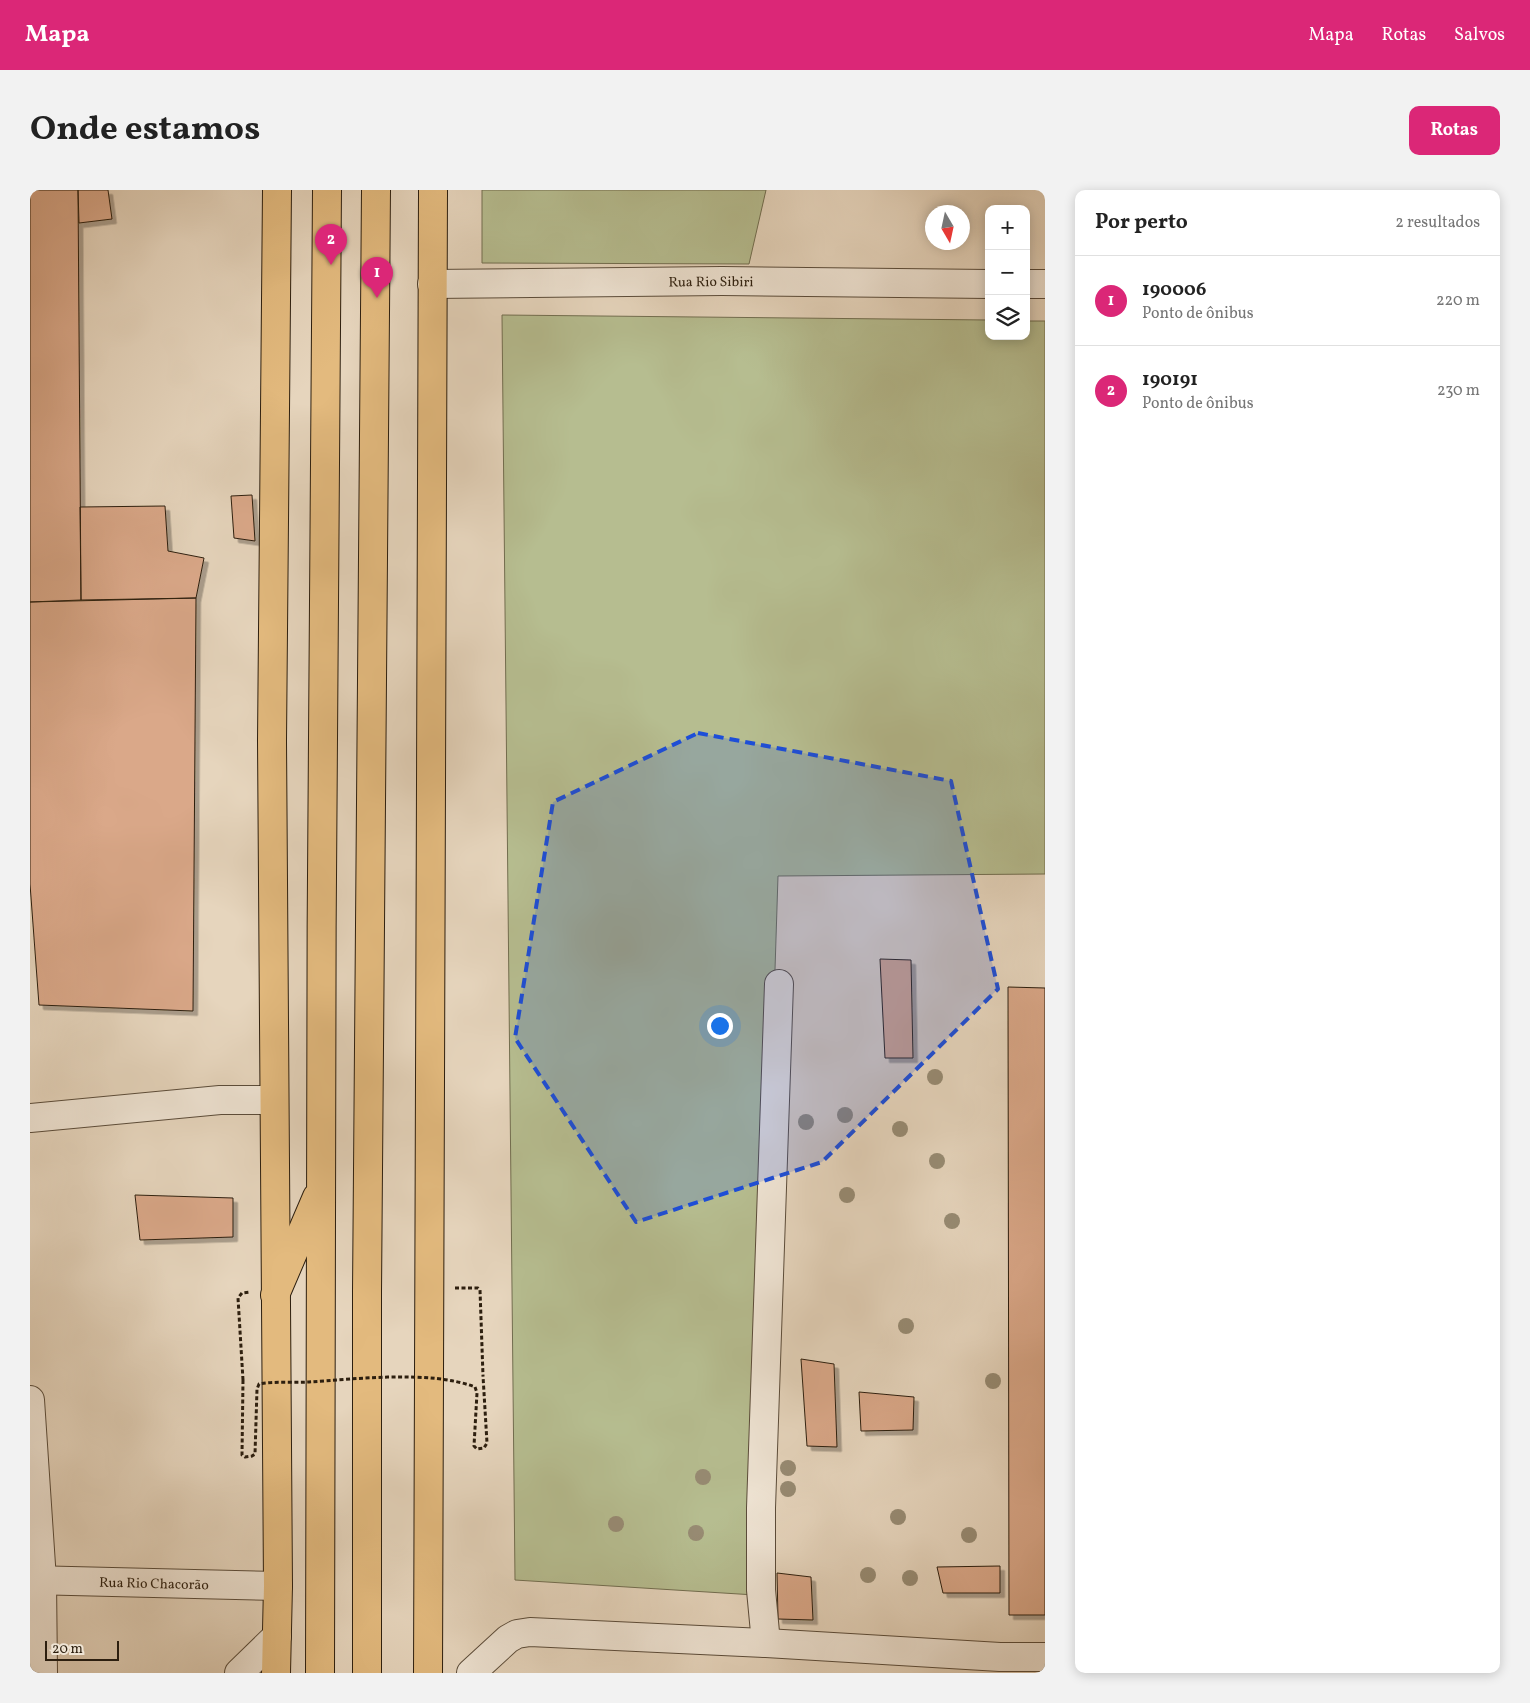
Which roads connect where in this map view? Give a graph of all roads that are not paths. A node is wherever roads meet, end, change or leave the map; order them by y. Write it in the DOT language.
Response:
graph roads {
  1 [pos="277,190"];
  2 [pos="327,190"];
  3 [pos="376,190"];
  4 [pos="434,190"];
  5 [pos="432,284"];
  6 [pos="985,284"];
  7 [pos="1030,284"];
  8 [pos="1045,284"];
  9 [pos="779,984"];
  10 [pos="274,1100"];
  11 [pos="30,1118"];
  12 [pos="322,1186"];
  13 [pos="275,1295"];
  14 [pos="30,1400"];
  15 [pos="36,1580"];
  16 [pos="278,1586"];
  17 [pos="277,1636"];
  18 [pos="766,1643"];
  19 [pos="1045,1657"];
  20 [pos="42,1673"];
  21 [pos="239,1673"];
  22 [pos="276,1673"];
  23 [pos="320,1673"];
  24 [pos="367,1673"];
  25 [pos="428,1673"];
  26 [pos="471,1673"];
  1 -- 10 [label="main road"];
  2 -- 12 [label="main road"];
  3 -- 24 [label="main road"];
  4 -- 5 [label="main road"];
  5 -- 6 [label="street, Rua Rio Sibiri"];
  5 -- 25 [label="main road"];
  7 -- 8 [label="street"];
  9 -- 18 [label="street"];
  10 -- 11 [label="street"];
  10 -- 13 [label="main road"];
  12 -- 13 [label="main road"];
  12 -- 23 [label="main road"];
  13 -- 16 [label="main road"];
  14 -- 15 [label="street"];
  15 -- 16 [label="street, Rua Rio Chacorão"];
  15 -- 20 [label="street"];
  16 -- 17 [label="main road"];
  17 -- 21 [label="street"];
  17 -- 22 [label="main road"];
  18 -- 19 [label="street"];
  18 -- 26 [label="street"];
}
